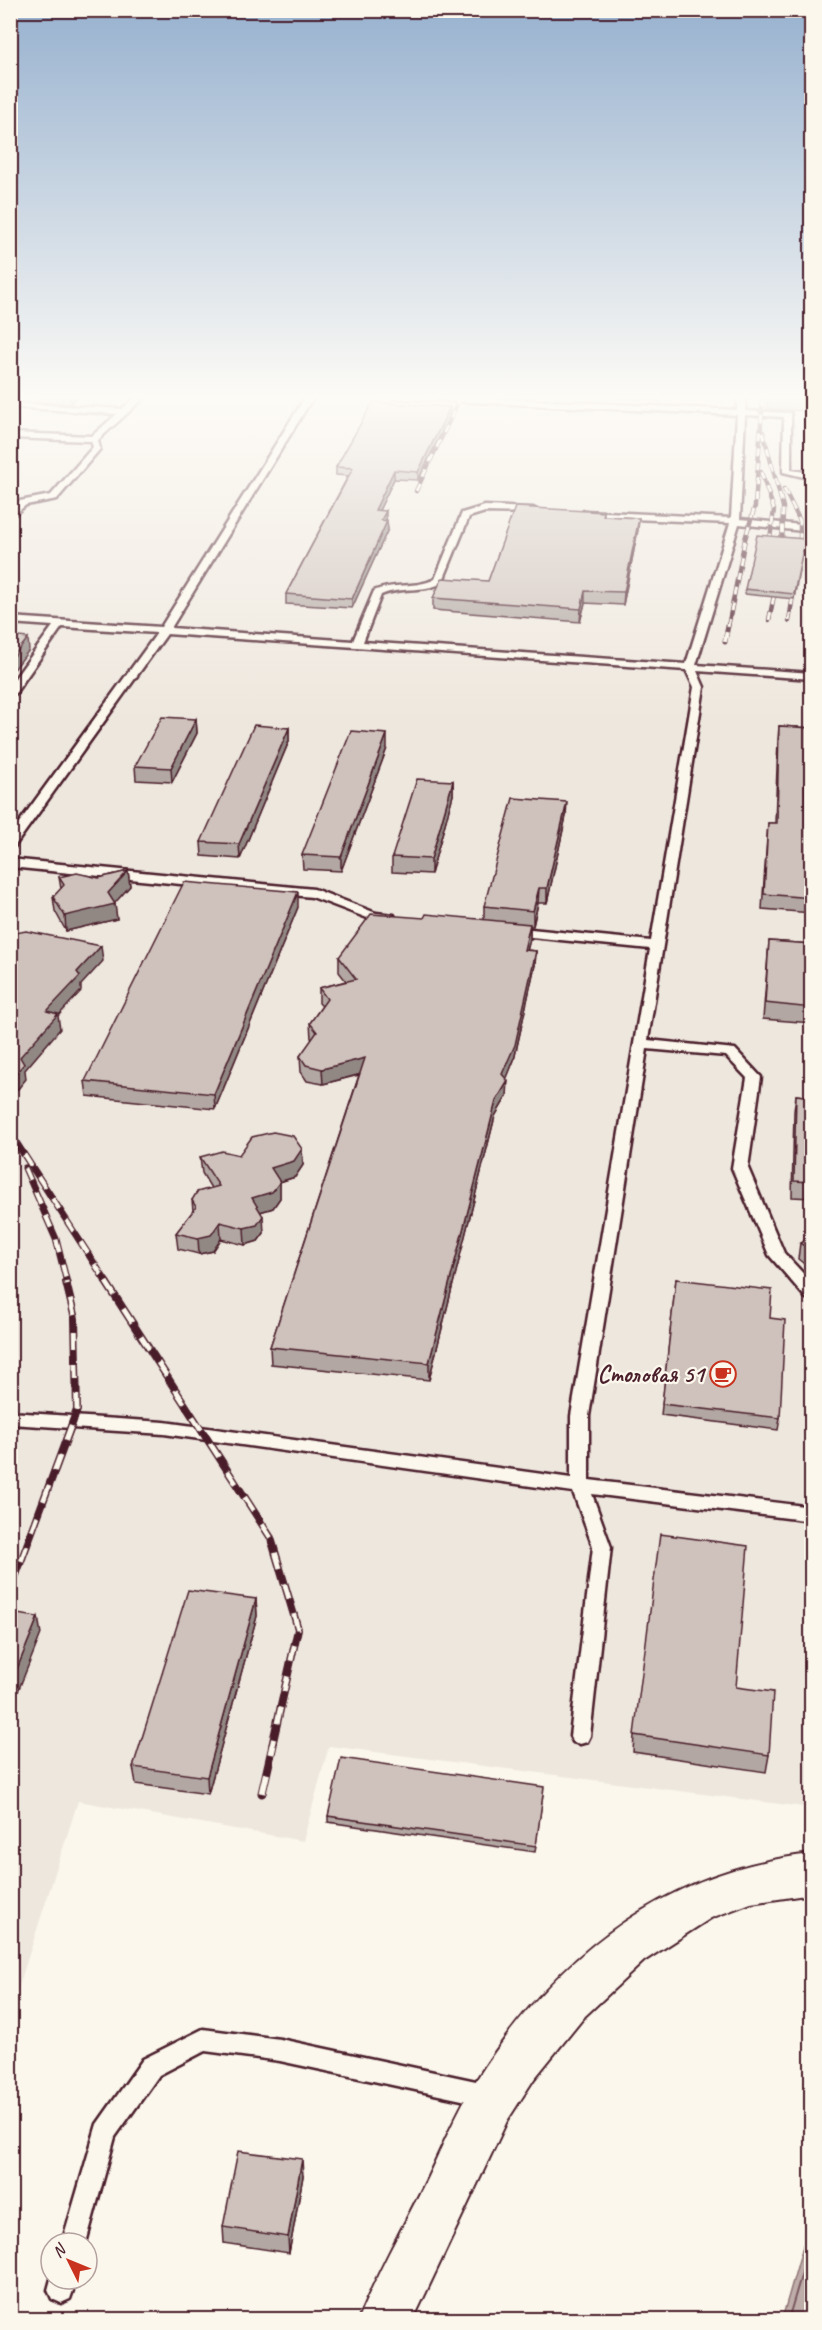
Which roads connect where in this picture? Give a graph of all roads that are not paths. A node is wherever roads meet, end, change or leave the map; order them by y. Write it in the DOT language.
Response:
graph roads {
  1 [pos="21,505"];
  2 [pos="242,505"];
  3 [pos="736,505"];
  4 [pos="543,512"];
  5 [pos="579,513"];
  6 [pos="10,515"];
  7 [pos="735,521"];
  8 [pos="812,529"];
  9 [pos="10,620"];
  10 [pos="59,624"];
  11 [pos="165,629"];
  12 [pos="357,644"];
  13 [pos="690,668"];
  14 [pos="812,676"];
  15 [pos="10,693"];
  16 [pos="10,844"];
  17 [pos="10,863"];
  18 [pos="397,919"];
  19 [pos="492,929"];
  20 [pos="658,946"];
  21 [pos="642,1044"];
  22 [pos="812,1294"];
  23 [pos="10,1419"];
  24 [pos="580,1486"];
  25 [pos="812,1514"];
  26 [pos="580,1736"];
  27 [pos="812,1874"];
  28 [pos="495,2096"];
  29 [pos="77,2231"];
  30 [pos="385,2319"];
  1 -- 6 [label="lane"];
  2 -- 11 [label="lane"];
  3 -- 7 [label="lane"];
  4 -- 12 [label="lane"];
  5 -- 7 [label="lane"];
  7 -- 8 [label="lane"];
  7 -- 13 [label="lane"];
  9 -- 10 [label="lane"];
  10 -- 11 [label="lane"];
  10 -- 15 [label="lane"];
  11 -- 12 [label="lane"];
  11 -- 16 [label="lane"];
  12 -- 13 [label="lane"];
  13 -- 14 [label="lane"];
  13 -- 20 [label="lane"];
  17 -- 18 [label="lane"];
  19 -- 20 [label="lane"];
  20 -- 21 [label="lane"];
  21 -- 22 [label="lane"];
  21 -- 24 [label="lane"];
  23 -- 24 [label="lane"];
  24 -- 25 [label="lane"];
  24 -- 26 [label="lane"];
  27 -- 28 [label="street"];
  28 -- 29 [label="lane"];
  28 -- 30 [label="street"];
}
